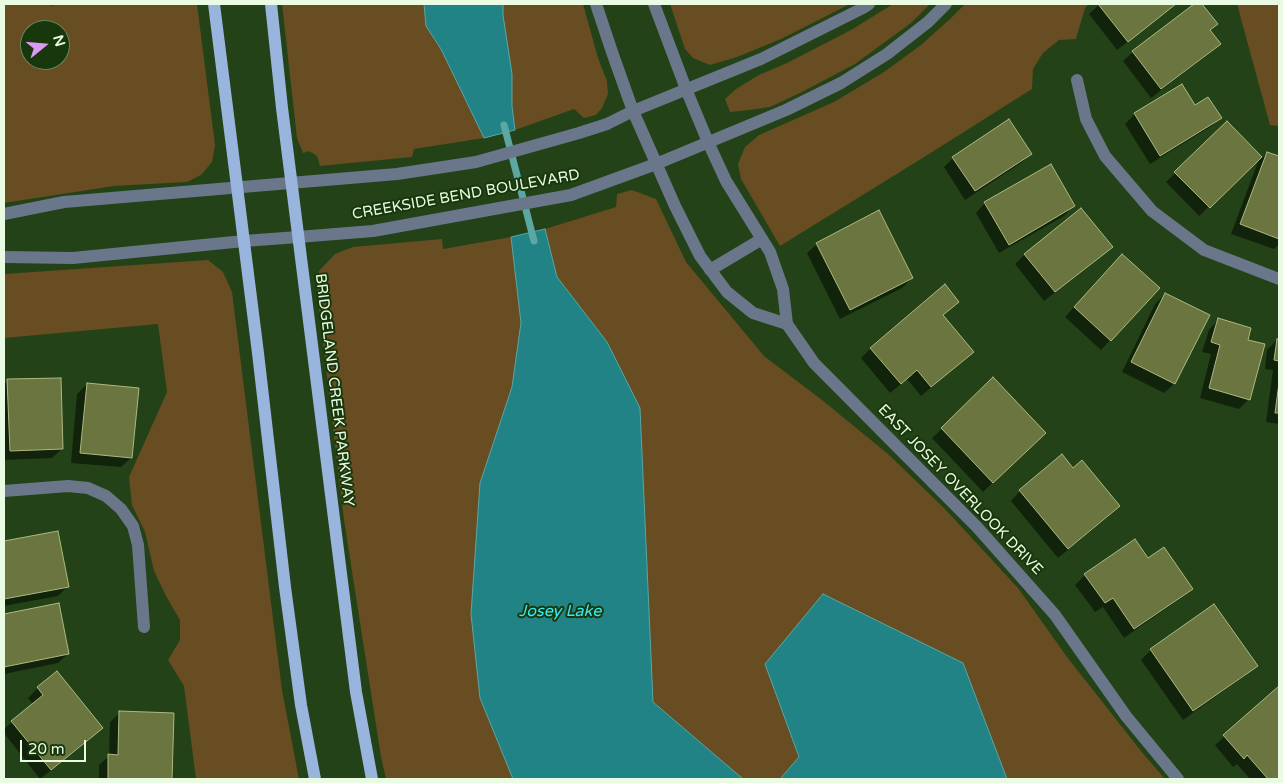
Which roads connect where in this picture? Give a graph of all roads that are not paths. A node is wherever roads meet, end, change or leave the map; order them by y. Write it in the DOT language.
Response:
graph roads {
  1 [pos="214,4"];
  2 [pos="270,4"];
  3 [pos="596,4"];
  4 [pos="654,4"];
  5 [pos="869,4"];
  6 [pos="946,4"];
  7 [pos="1076,80"];
  8 [pos="686,89"];
  9 [pos="633,111"];
  10 [pos="708,142"];
  11 [pos="656,164"];
  12 [pos="292,183"];
  13 [pos="237,188"];
  14 [pos="4,214"];
  15 [pos="298,237"];
  16 [pos="762,239"];
  17 [pos="244,241"];
  18 [pos="4,257"];
  19 [pos="710,270"];
  20 [pos="1279,279"];
  21 [pos="787,324"];
  22 [pos="4,491"];
  23 [pos="144,627"];
  24 [pos="315,779"];
  25 [pos="372,779"];
  26 [pos="1178,779"];
  1 -- 13 [label="main road"];
  2 -- 12 [label="main road, BRIDGELAND CREEK PARKWAY"];
  3 -- 9 [label="street"];
  4 -- 8 [label="street, EAST JOSEY OVERLOOK DRIVE"];
  5 -- 8 [label="street, CREEKSIDE BEND BOULEVARD"];
  6 -- 10 [label="street, CREEKSIDE BEND BOULEVARD"];
  7 -- 20 [label="street"];
  8 -- 9 [label="street, CREEKSIDE BEND BOULEVARD"];
  8 -- 10 [label="street, EAST JOSEY OVERLOOK DRIVE"];
  9 -- 11 [label="street"];
  9 -- 12 [label="street, CREEKSIDE BEND BOULEVARD"];
  10 -- 11 [label="street, CREEKSIDE BEND BOULEVARD"];
  10 -- 16 [label="street, EAST JOSEY OVERLOOK DRIVE"];
  11 -- 15 [label="street, CREEKSIDE BEND BOULEVARD"];
  11 -- 19 [label="street"];
  12 -- 13 [label="street, CREEKSIDE BEND BOULEVARD"];
  12 -- 15 [label="main road, BRIDGELAND CREEK PARKWAY"];
  13 -- 14 [label="street, CREEKSIDE BEND BOULEVARD"];
  13 -- 17 [label="main road"];
  15 -- 17 [label="street, CREEKSIDE BEND BOULEVARD"];
  15 -- 25 [label="main road, BRIDGELAND CREEK PARKWAY"];
  16 -- 19 [label="street"];
  16 -- 21 [label="street, EAST JOSEY OVERLOOK DRIVE"];
  17 -- 18 [label="street, CREEKSIDE BEND BOULEVARD"];
  17 -- 24 [label="main road"];
  19 -- 21 [label="street"];
  21 -- 26 [label="street, EAST JOSEY OVERLOOK DRIVE"];
  22 -- 23 [label="street"];
}
